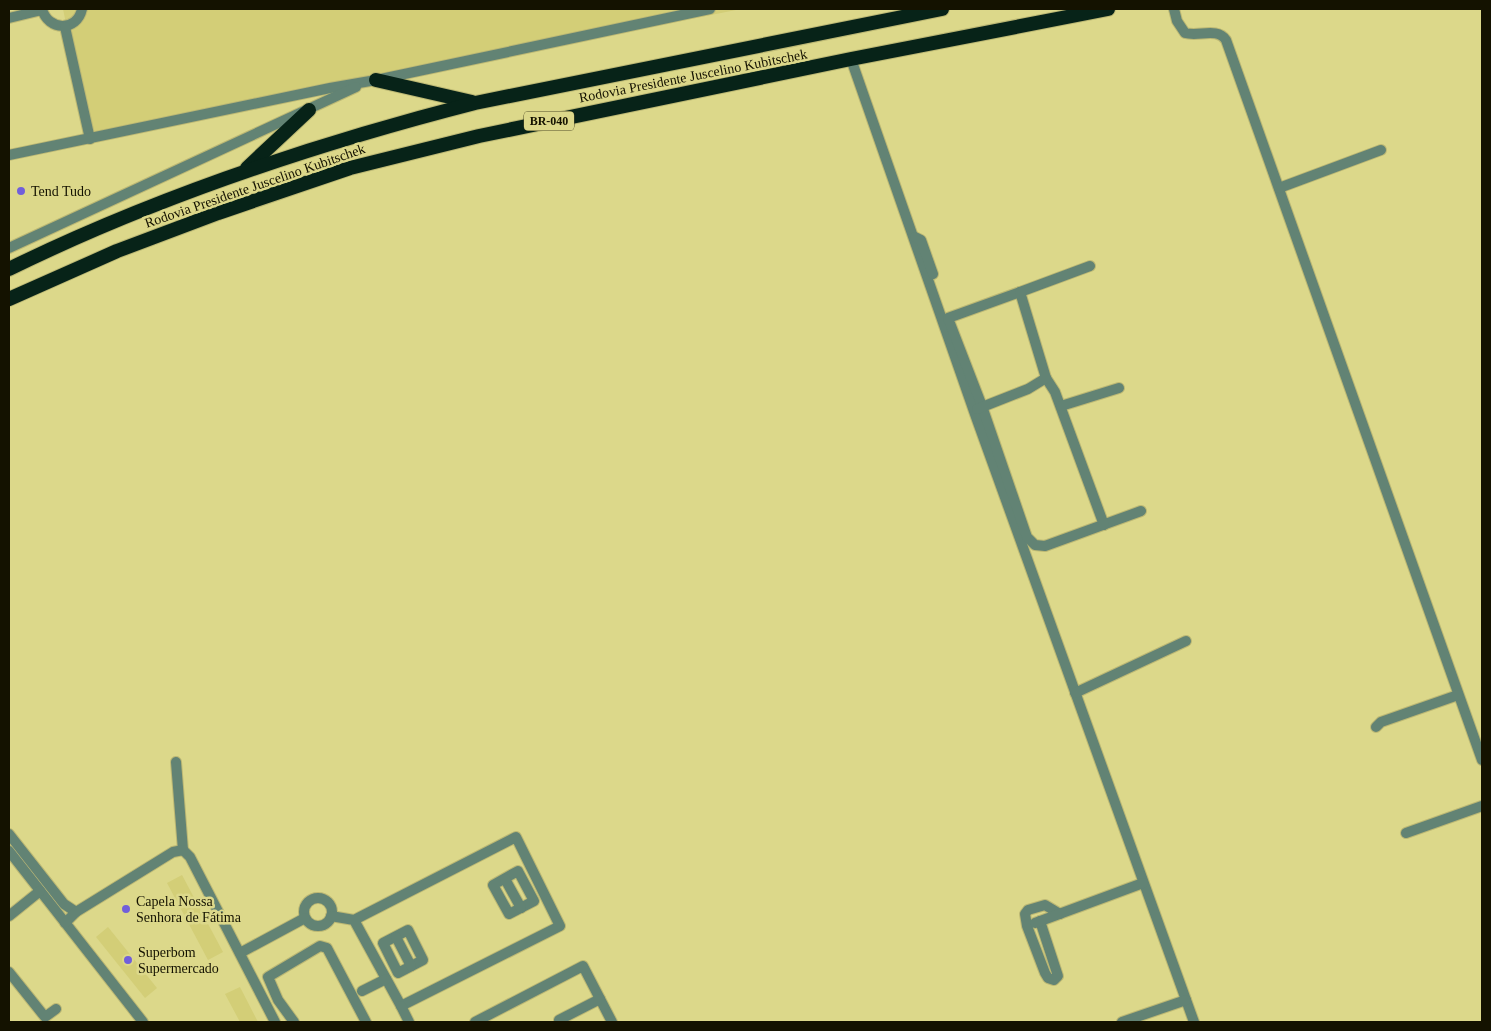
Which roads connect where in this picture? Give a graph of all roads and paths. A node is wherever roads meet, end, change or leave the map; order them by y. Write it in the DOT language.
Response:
graph roads {
  1 [pos="82,9"];
  2 [pos="710,9"];
  3 [pos="942,9"];
  4 [pos="1108,9"];
  5 [pos="1174,9"];
  6 [pos="42,10"];
  7 [pos="9,18"];
  8 [pos="66,27"];
  9 [pos="851,59"];
  10 [pos="370,82"];
  11 [pos="475,103"];
  12 [pos="309,110"];
  13 [pos="90,139"];
  14 [pos="1381,150"];
  15 [pos="9,155"];
  16 [pos="244,171"];
  17 [pos="1278,188"];
  18 [pos="913,237"];
  19 [pos="9,248"];
  20 [pos="1090,266"];
  21 [pos="9,269"];
  22 [pos="1020,292"];
  23 [pos="9,299"];
  24 [pos="948,318"];
  25 [pos="1046,378"];
  26 [pos="1119,388"];
  27 [pos="1061,406"];
  28 [pos="978,408"];
  29 [pos="1141,511"];
  30 [pos="1104,525"];
  31 [pos="1186,641"];
  32 [pos="1075,693"];
  33 [pos="1458,695"];
  34 [pos="1376,727"];
  35 [pos="1482,760"];
  36 [pos="176,762"];
  37 [pos="1482,806"];
  38 [pos="1406,833"];
  39 [pos="9,834"];
  40 [pos="183,850"];
  41 [pos="15,852"];
  42 [pos="537,882"];
  43 [pos="1144,883"];
  44 [pos="526,887"];
  45 [pos="40,891"];
  46 [pos="76,912"];
  47 [pos="1060,914"];
  48 [pos="9,916"];
  49 [pos="331,916"];
  50 [pos="305,918"];
  51 [pos="354,920"];
  52 [pos="1040,921"];
  53 [pos="65,923"];
  54 [pos="1027,926"];
  55 [pos="240,953"];
  56 [pos="391,957"];
  57 [pos="378,964"];
  58 [pos="9,972"];
  59 [pos="386,979"];
  60 [pos="362,991"];
  61 [pos="600,1000"];
  62 [pos="1186,1000"];
  63 [pos="401,1006"];
  64 [pos="56,1009"];
  65 [pos="290,1021"];
  66 [pos="143,1022"];
  67 [pos="275,1022"];
  68 [pos="366,1022"];
  69 [pos="409,1022"];
  70 [pos="475,1022"];
  71 [pos="560,1022"];
  72 [pos="612,1022"];
  73 [pos="1122,1022"];
  74 [pos="1194,1022"];
  1 -- 8 [label="street"];
  2 -- 10 [label="street"];
  3 -- 11 [label="highway, Rodovia Presidente Juscelino Kubitschek / BR-040"];
  4 -- 9 [label="highway, Rodovia Presidente Juscelino Kubitschek / BR-040"];
  5 -- 17 [label="street"];
  6 -- 7 [label="street"];
  6 -- 8 [label="street"];
  8 -- 13 [label="street"];
  9 -- 18 [label="street"];
  9 -- 23 [label="highway, Rodovia Presidente Juscelino Kubitschek / BR-040"];
  10 -- 11 [label="highway"];
  10 -- 12 [label="street"];
  10 -- 13 [label="street"];
  11 -- 16 [label="highway, Rodovia Presidente Juscelino Kubitschek / BR-040"];
  12 -- 16 [label="highway"];
  12 -- 19 [label="street"];
  13 -- 15 [label="street"];
  14 -- 17 [label="street"];
  16 -- 21 [label="highway, Rodovia Presidente Juscelino Kubitschek / BR-040"];
  17 -- 33 [label="street"];
  18 -- 24 [label="street"];
  18 -- 28 [label="street"];
  20 -- 22 [label="street"];
  22 -- 24 [label="street"];
  22 -- 25 [label="street"];
  24 -- 28 [label="street"];
  25 -- 27 [label="street"];
  25 -- 28 [label="street"];
  26 -- 27 [label="street"];
  27 -- 30 [label="street"];
  28 -- 30 [label="street"];
  28 -- 32 [label="street"];
  29 -- 30 [label="street"];
  31 -- 32 [label="street"];
  32 -- 43 [label="street"];
  33 -- 34 [label="street"];
  33 -- 35 [label="street"];
  36 -- 40 [label="street"];
  37 -- 38 [label="street"];
  39 -- 41 [label="street"];
  40 -- 46 [label="street"];
  40 -- 55 [label="street"];
  41 -- 45 [label="street"];
  41 -- 46 [label="street"];
  42 -- 44 [label="street"];
  42 -- 51 [label="street"];
  42 -- 63 [label="street"];
  43 -- 47 [label="street"];
  43 -- 62 [label="street"];
  44 -- 44 [label="street"];
  45 -- 48 [label="street"];
  45 -- 53 [label="street"];
  46 -- 53 [label="street"];
  47 -- 52 [label="street"];
  47 -- 54 [label="street"];
  49 -- 50 [label="street"];
  49 -- 50 [label="street"];
  49 -- 51 [label="street"];
  50 -- 55 [label="street"];
  51 -- 57 [label="street"];
  52 -- 54 [label="street"];
  52 -- 54 [label="street"];
  53 -- 66 [label="street"];
  55 -- 67 [label="street"];
  56 -- 56 [label="street"];
  56 -- 57 [label="street"];
  57 -- 59 [label="street"];
  58 -- 64 [label="street"];
  59 -- 60 [label="street"];
  59 -- 63 [label="street"];
  61 -- 70 [label="street"];
  61 -- 71 [label="street"];
  61 -- 72 [label="street"];
  62 -- 73 [label="street"];
  62 -- 74 [label="street"];
  63 -- 69 [label="street"];
  65 -- 68 [label="street"];
}
